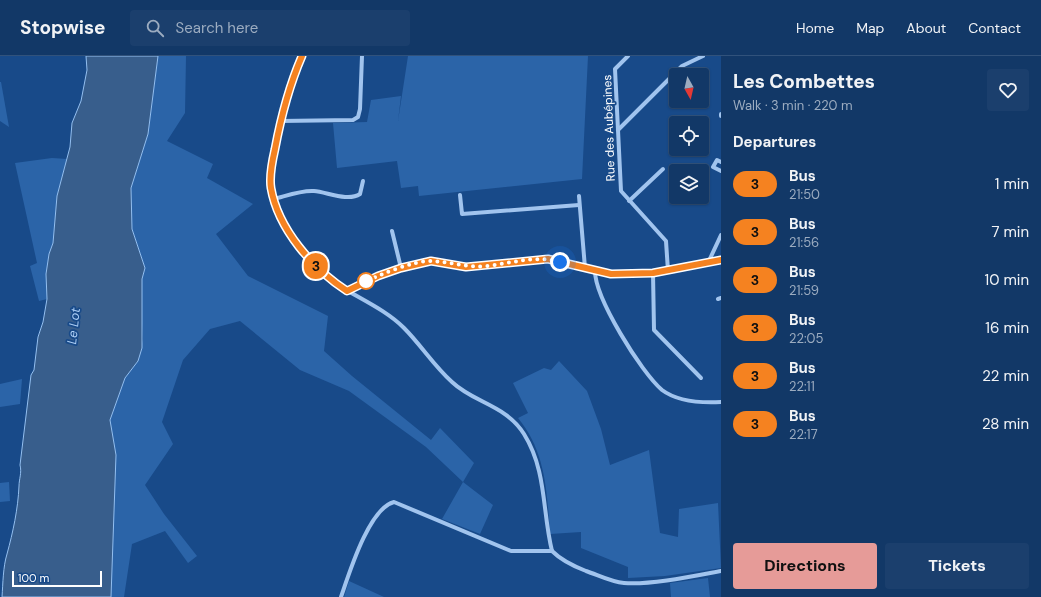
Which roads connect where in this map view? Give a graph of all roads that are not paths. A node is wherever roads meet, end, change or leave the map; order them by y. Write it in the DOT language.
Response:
graph roads {
  1 [pos="302,56"];
  2 [pos="362,56"];
  3 [pos="628,56"];
  4 [pos="703,56"];
  5 [pos="280,121"];
  6 [pos="618,130"];
  7 [pos="721,162"];
  8 [pos="664,169"];
  9 [pos="721,171"];
  10 [pos="362,182"];
  11 [pos="460,195"];
  12 [pos="579,196"];
  13 [pos="274,199"];
  14 [pos="629,201"];
  15 [pos="579,205"];
  16 [pos="392,231"];
  17 [pos="721,235"];
  18 [pos="721,260"];
  19 [pos="708,263"];
  20 [pos="401,268"];
  21 [pos="585,268"];
  22 [pos="595,271"];
  23 [pos="668,271"];
  24 [pos="653,273"];
  25 [pos="347,291"];
  26 [pos="701,378"];
  27 [pos="721,402"];
  28 [pos="552,552"];
  29 [pos="721,571"];
  30 [pos="341,597"];
  1 -- 5 [label="street"];
  2 -- 5 [label="street"];
  3 -- 6 [label="street, Rue des Aubépines"];
  4 -- 6 [label="street"];
  5 -- 13 [label="street"];
  6 -- 14 [label="street, Rue des Aubépines"];
  7 -- 9 [label="street"];
  8 -- 14 [label="street"];
  10 -- 13 [label="street"];
  11 -- 15 [label="street"];
  12 -- 15 [label="street"];
  13 -- 25 [label="street"];
  14 -- 23 [label="street, Rue des Aubépines"];
  15 -- 21 [label="street"];
  16 -- 20 [label="street"];
  17 -- 19 [label="street"];
  18 -- 19 [label="street"];
  19 -- 23 [label="street"];
  20 -- 21 [label="street"];
  20 -- 25 [label="street"];
  21 -- 22 [label="street"];
  22 -- 24 [label="street"];
  22 -- 27 [label="street"];
  23 -- 24 [label="street"];
  24 -- 26 [label="street"];
  25 -- 28 [label="street"];
  28 -- 29 [label="street"];
  28 -- 30 [label="street"];
}
